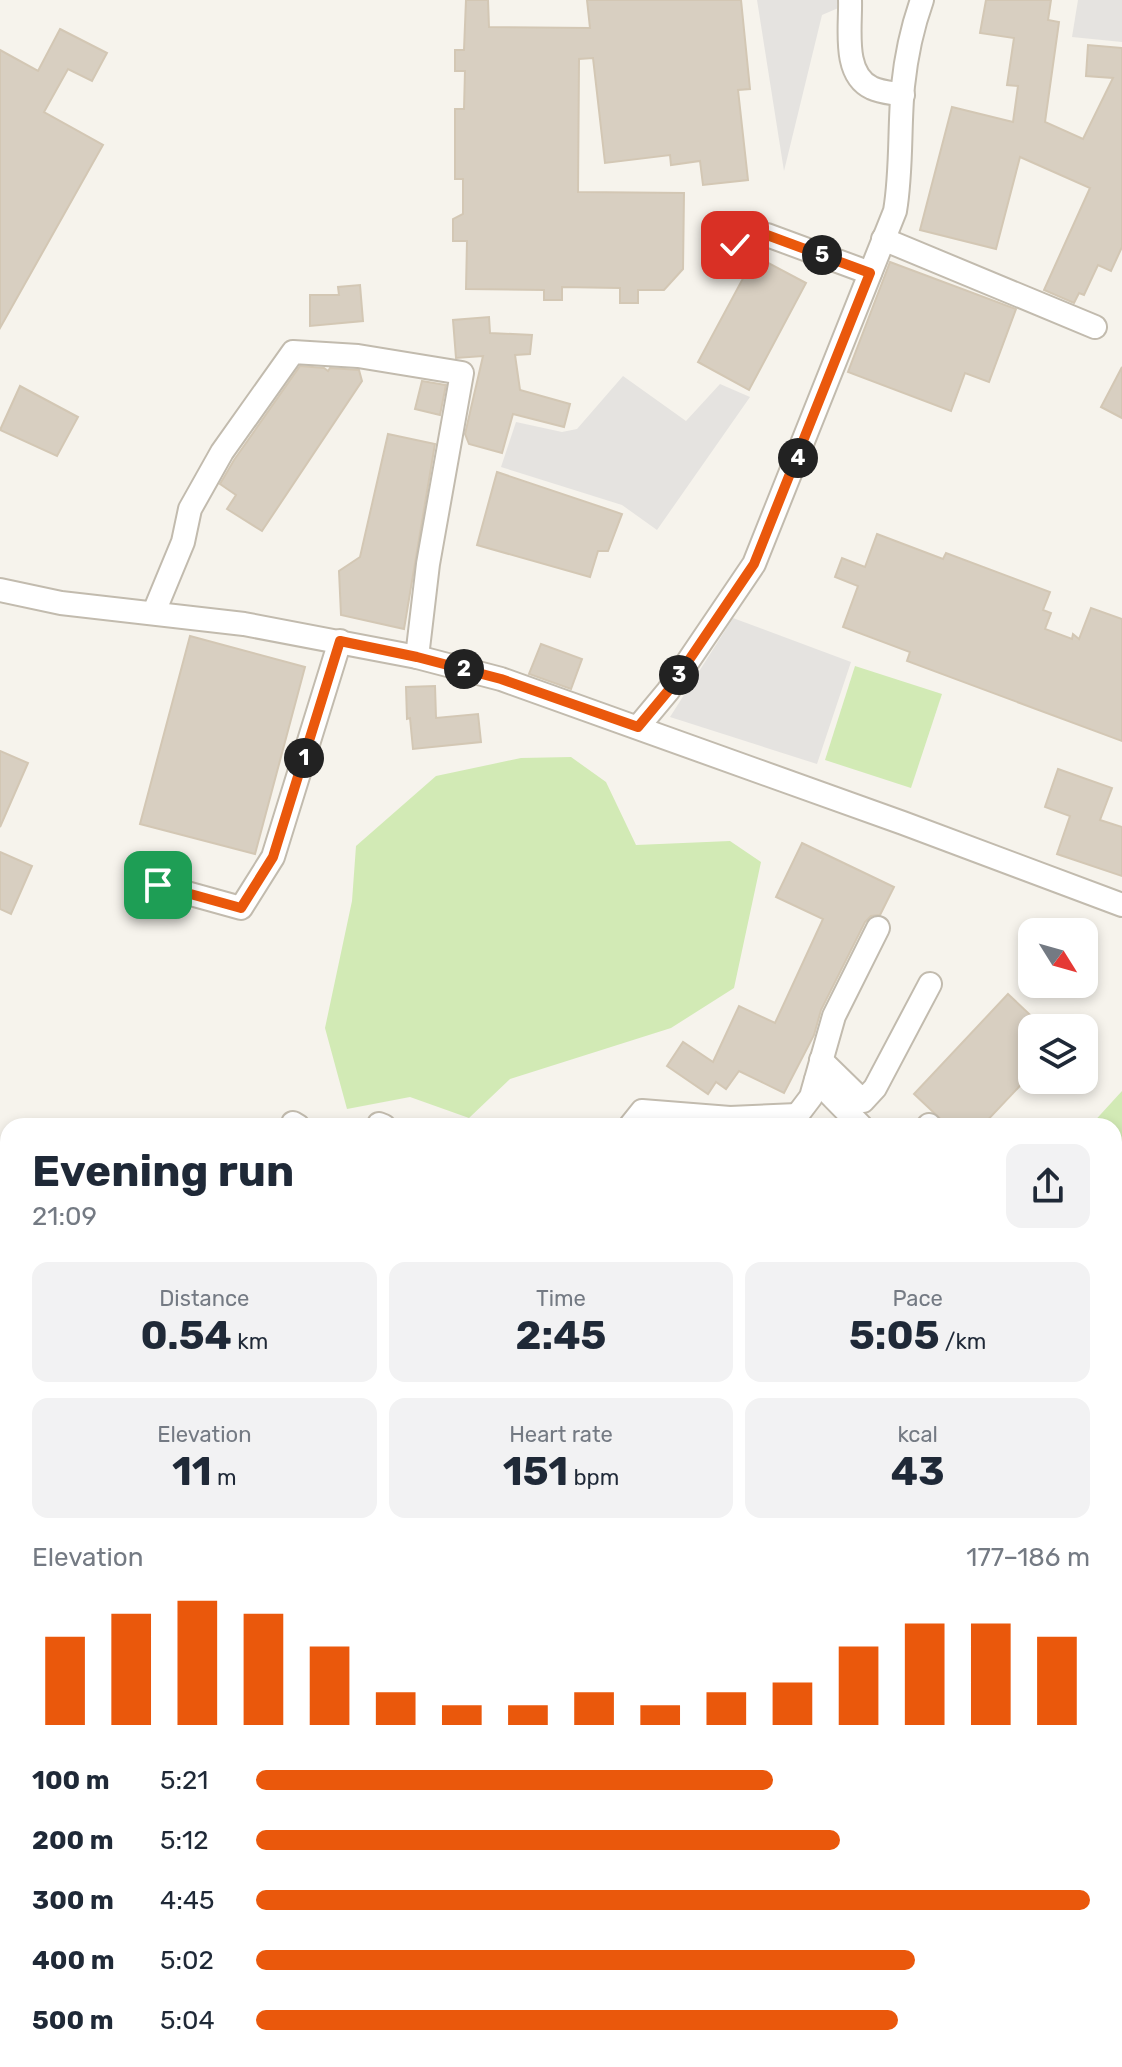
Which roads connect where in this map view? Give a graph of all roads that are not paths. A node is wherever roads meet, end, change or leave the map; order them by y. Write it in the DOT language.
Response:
graph roads {
  1 [pos="850,0"];
  2 [pos="922,0"];
  3 [pos="903,95"];
  4 [pos="883,239"];
  5 [pos="721,262"];
  6 [pos="870,273"];
  7 [pos="1095,327"];
  8 [pos="0,590"];
  9 [pos="154,612"];
  10 [pos="340,641"];
  11 [pos="417,657"];
  12 [pos="638,727"];
  13 [pos="158,885"];
  14 [pos="1122,905"];
  15 [pos="878,928"];
  16 [pos="930,984"];
  17 [pos="819,1070"];
  18 [pos="636,1118"];
  19 [pos="695,1118"];
  20 [pos="795,1118"];
  21 [pos="855,1118"];
  1 -- 3 [label="street"];
  2 -- 3 [label="street"];
  3 -- 4 [label="street"];
  4 -- 6 [label="street"];
  4 -- 7 [label="street"];
  5 -- 6 [label="street"];
  6 -- 12 [label="street"];
  8 -- 9 [label="street"];
  9 -- 10 [label="street"];
  9 -- 11 [label="street"];
  10 -- 11 [label="street"];
  10 -- 13 [label="street"];
  11 -- 12 [label="street"];
  12 -- 14 [label="street"];
  15 -- 17 [label="street"];
  16 -- 17 [label="street"];
  17 -- 20 [label="street"];
  17 -- 21 [label="street"];
  18 -- 19 [label="street"];
}
